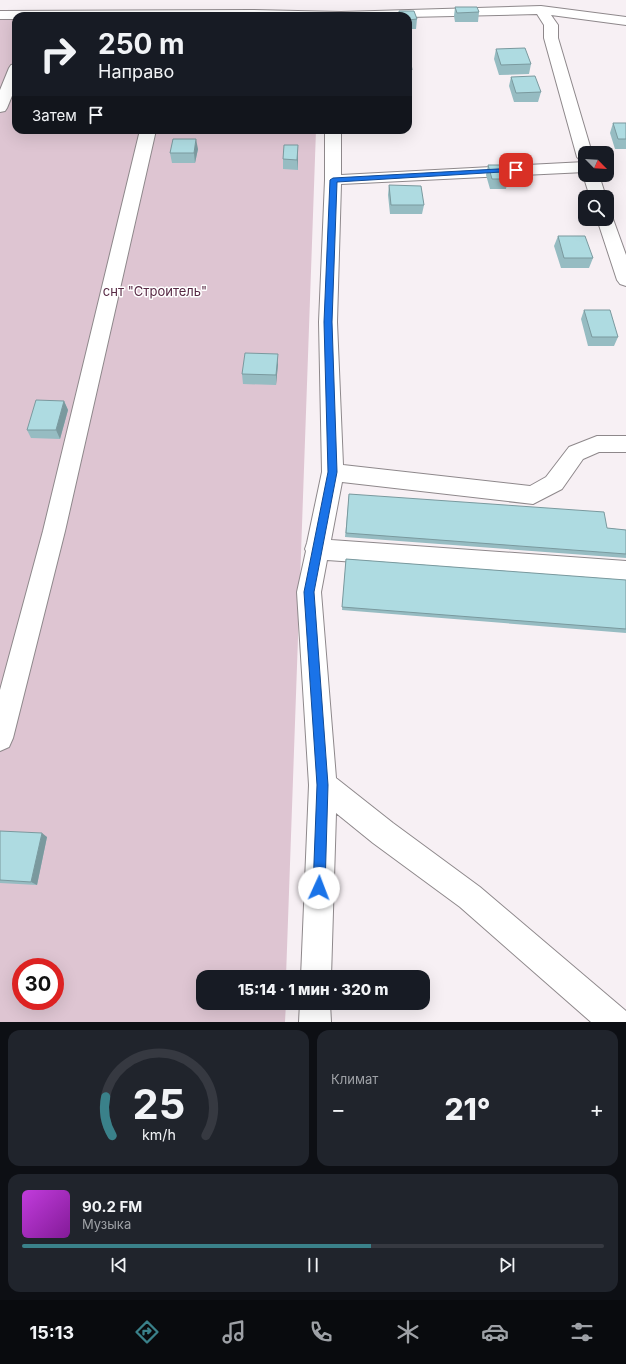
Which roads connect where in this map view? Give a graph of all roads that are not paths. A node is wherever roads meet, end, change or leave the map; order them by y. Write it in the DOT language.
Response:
graph roads {
  1 [pos="181,0"];
  2 [pos="343,0"];
  3 [pos="541,10"];
  4 [pos="179,12"];
  5 [pos="344,12"];
  6 [pos="626,12"];
  7 [pos="412,13"];
  8 [pos="0,15"];
  9 [pos="12,15"];
  10 [pos="608,18"];
  11 [pos="626,21"];
  12 [pos="12,78"];
  13 [pos="0,108"];
  14 [pos="147,134"];
  15 [pos="333,134"];
  16 [pos="582,146"];
  17 [pos="578,167"];
  18 [pos="333,180"];
  19 [pos="607,226"];
  20 [pos="626,280"];
  21 [pos="626,444"];
  22 [pos="333,472"];
  23 [pos="316,549"];
  24 [pos="626,571"];
  25 [pos="0,738"];
  26 [pos="323,785"];
  27 [pos="316,970"];
  28 [pos="315,1010"];
  29 [pos="315,1022"];
  30 [pos="615,1022"];
  1 -- 4 [label="street"];
  2 -- 5 [label="street"];
  3 -- 7 [label="street"];
  3 -- 10 [label="street"];
  3 -- 16 [label="street"];
  6 -- 10 [label="street"];
  8 -- 9 [label="street"];
  10 -- 11 [label="street"];
  12 -- 13 [label="street"];
  14 -- 25 [label="street"];
  15 -- 18 [label="street"];
  17 -- 18 [label="street"];
  18 -- 22 [label="street"];
  19 -- 20 [label="street"];
  21 -- 22 [label="street"];
  22 -- 23 [label="street"];
  23 -- 24 [label="street"];
  23 -- 26 [label="street"];
  26 -- 27 [label="street"];
  26 -- 30 [label="street"];
  28 -- 29 [label="street"];
}
